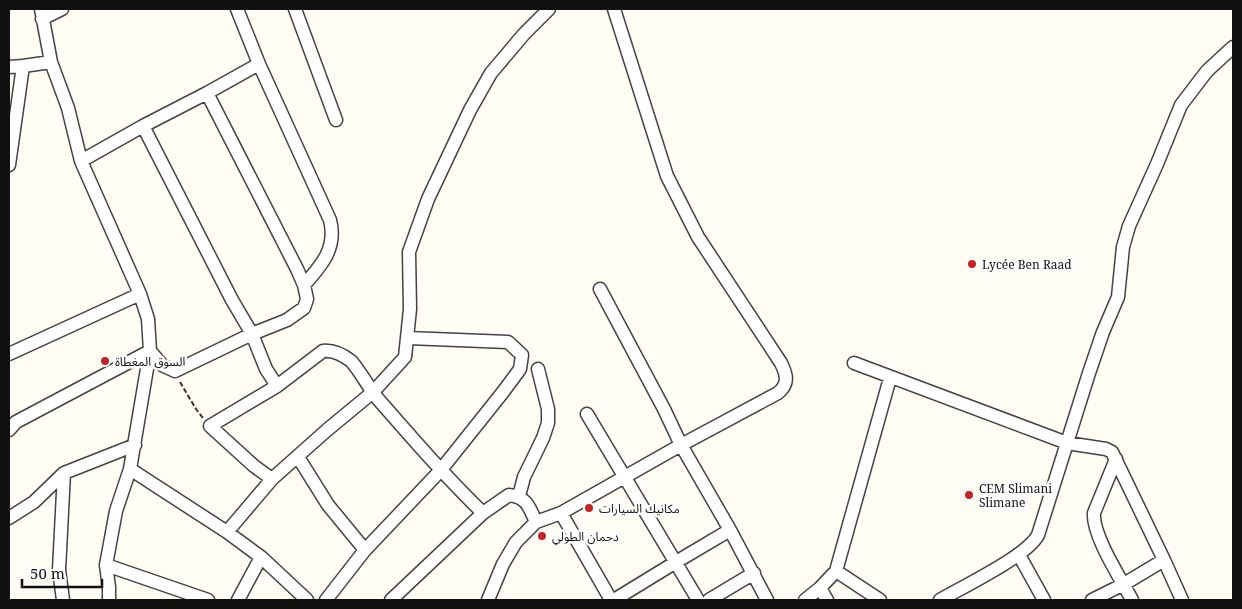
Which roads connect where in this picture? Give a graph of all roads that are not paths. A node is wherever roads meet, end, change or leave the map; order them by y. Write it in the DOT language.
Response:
graph roads {
  1 [pos="62,9"];
  2 [pos="237,9"];
  3 [pos="295,9"];
  4 [pos="549,9"];
  5 [pos="614,9"];
  6 [pos="41,14"];
  7 [pos="1233,47"];
  8 [pos="51,62"];
  9 [pos="259,64"];
  10 [pos="23,66"];
  11 [pos="9,67"];
  12 [pos="207,93"];
  13 [pos="336,120"];
  14 [pos="143,126"];
  15 [pos="81,161"];
  16 [pos="9,165"];
  17 [pos="304,284"];
  18 [pos="600,289"];
  19 [pos="140,294"];
  20 [pos="252,334"];
  21 [pos="408,338"];
  22 [pos="150,351"];
  23 [pos="9,354"];
  24 [pos="854,363"];
  25 [pos="538,369"];
  26 [pos="890,378"];
  27 [pos="277,386"];
  28 [pos="372,392"];
  29 [pos="587,414"];
  30 [pos="11,422"];
  31 [pos="1067,443"];
  32 [pos="135,444"];
  33 [pos="681,445"];
  34 [pos="298,457"];
  35 [pos="1116,459"];
  36 [pos="130,469"];
  37 [pos="440,471"];
  38 [pos="64,473"];
  39 [pos="626,477"];
  40 [pos="272,479"];
  41 [pos="519,496"];
  42 [pos="482,513"];
  43 [pos="560,513"];
  44 [pos="9,518"];
  45 [pos="536,522"];
  46 [pos="730,530"];
  47 [pos="227,532"];
  48 [pos="365,550"];
  49 [pos="1019,554"];
  50 [pos="261,557"];
  51 [pos="1164,560"];
  52 [pos="676,562"];
  53 [pos="106,565"];
  54 [pos="836,571"];
  55 [pos="754,574"];
  56 [pos="1124,584"];
  57 [pos="493,588"];
  58 [pos="820,588"];
  59 [pos="304,599"];
  60 [pos="945,599"];
  61 [pos="63,600"];
  62 [pos="109,600"];
  63 [pos="208,600"];
  64 [pos="238,600"];
  65 [pos="326,600"];
  66 [pos="391,600"];
  67 [pos="488,600"];
  68 [pos="502,600"];
  69 [pos="613,600"];
  70 [pos="698,600"];
  71 [pos="709,600"];
  72 [pos="767,600"];
  73 [pos="805,600"];
  74 [pos="827,600"];
  75 [pos="880,600"];
  76 [pos="1044,600"];
  77 [pos="1092,600"];
  78 [pos="1132,600"];
  79 [pos="1182,600"];
  1 -- 6 [label="street"];
  2 -- 9 [label="street"];
  3 -- 13 [label="street"];
  4 -- 21 [label="street"];
  5 -- 33 [label="street"];
  6 -- 8 [label="street"];
  7 -- 31 [label="street"];
  8 -- 10 [label="street"];
  8 -- 15 [label="street"];
  9 -- 12 [label="street"];
  9 -- 17 [label="street"];
  10 -- 11 [label="street"];
  10 -- 16 [label="street"];
  12 -- 14 [label="street"];
  12 -- 17 [label="street"];
  14 -- 15 [label="street"];
  14 -- 20 [label="street"];
  15 -- 19 [label="street"];
  17 -- 20 [label="street"];
  18 -- 33 [label="street"];
  19 -- 22 [label="street"];
  19 -- 23 [label="street"];
  20 -- 22 [label="street"];
  20 -- 27 [label="street"];
  21 -- 28 [label="street"];
  21 -- 37 [label="street"];
  22 -- 30 [label="street"];
  22 -- 32 [label="street"];
  24 -- 26 [label="street"];
  25 -- 41 [label="street"];
  26 -- 31 [label="street"];
  26 -- 54 [label="street"];
  27 -- 28 [label="street"];
  27 -- 40 [label="street"];
  28 -- 34 [label="street"];
  28 -- 37 [label="street"];
  29 -- 39 [label="street"];
  31 -- 35 [label="street"];
  31 -- 49 [label="street"];
  32 -- 36 [label="street"];
  32 -- 38 [label="street"];
  33 -- 39 [label="street"];
  33 -- 46 [label="street"];
  34 -- 40 [label="street"];
  34 -- 48 [label="street"];
  35 -- 51 [label="street"];
  35 -- 56 [label="street"];
  36 -- 47 [label="street"];
  36 -- 53 [label="street"];
  37 -- 42 [label="street"];
  37 -- 48 [label="street"];
  38 -- 44 [label="street"];
  38 -- 61 [label="street"];
  39 -- 43 [label="street"];
  39 -- 52 [label="street"];
  40 -- 47 [label="street"];
  41 -- 42 [label="street"];
  41 -- 45 [label="street"];
  42 -- 66 [label="street"];
  43 -- 45 [label="street"];
  43 -- 69 [label="street"];
  45 -- 57 [label="street"];
  46 -- 52 [label="street"];
  46 -- 55 [label="street"];
  47 -- 50 [label="street"];
  48 -- 65 [label="street"];
  49 -- 60 [label="street"];
  49 -- 76 [label="street"];
  50 -- 59 [label="street"];
  50 -- 64 [label="street"];
  51 -- 56 [label="street"];
  51 -- 79 [label="street"];
  52 -- 69 [label="street"];
  52 -- 70 [label="street"];
  53 -- 62 [label="street"];
  53 -- 63 [label="street"];
  54 -- 58 [label="street"];
  54 -- 75 [label="street"];
  55 -- 71 [label="street"];
  55 -- 72 [label="street"];
  56 -- 77 [label="street"];
  56 -- 78 [label="street"];
  57 -- 67 [label="street"];
  57 -- 68 [label="street"];
  58 -- 73 [label="street"];
  58 -- 74 [label="street"];
}
